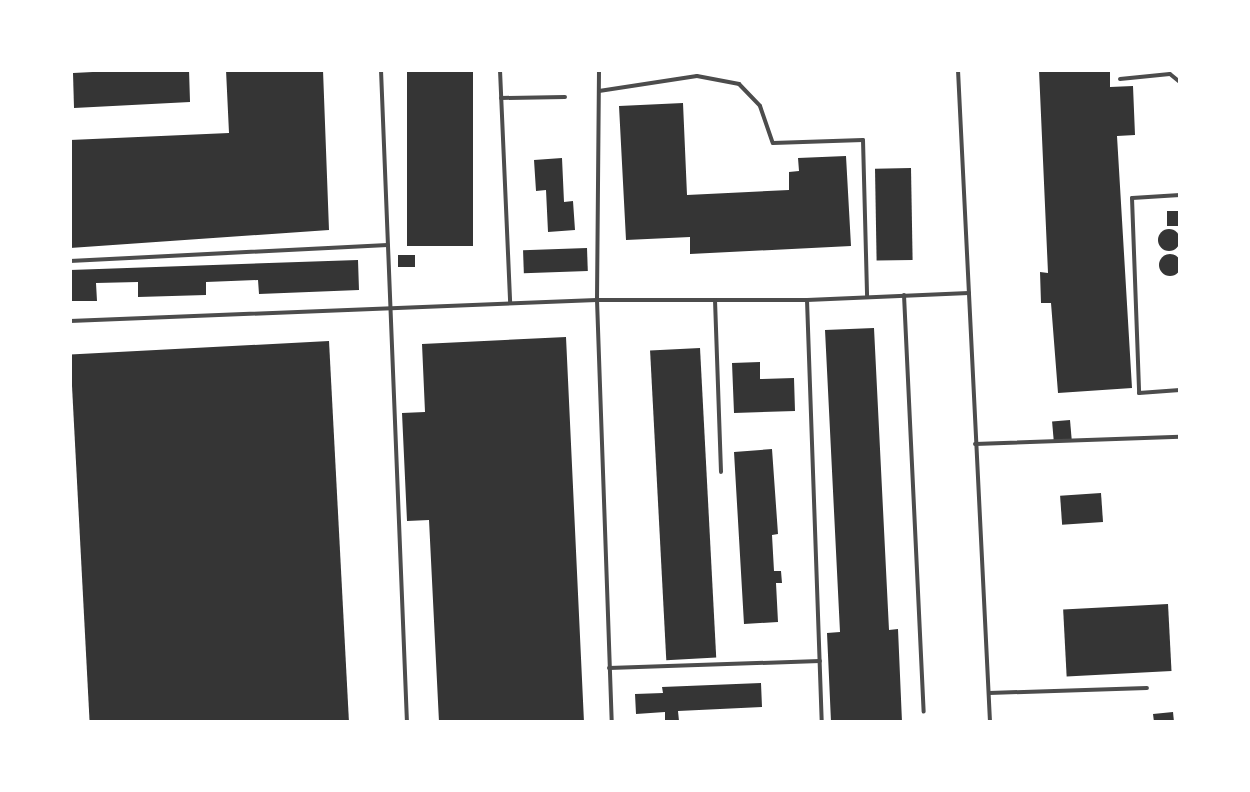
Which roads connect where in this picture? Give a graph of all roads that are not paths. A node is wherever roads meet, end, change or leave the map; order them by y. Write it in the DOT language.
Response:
graph roads {
  1 [pos="381,70"];
  2 [pos="500,70"];
  3 [pos="599,70"];
  4 [pos="958,70"];
  5 [pos="1120,79"];
  6 [pos="1179,82"];
  7 [pos="599,91"];
  8 [pos="565,97"];
  9 [pos="501,98"];
  10 [pos="1179,195"];
  11 [pos="388,245"];
  12 [pos="70,261"];
  13 [pos="969,293"];
  14 [pos="904,295"];
  15 [pos="867,297"];
  16 [pos="597,300"];
  17 [pos="715,300"];
  18 [pos="807,300"];
  19 [pos="510,303"];
  20 [pos="391,311"];
  21 [pos="70,321"];
  22 [pos="1179,390"];
  23 [pos="1179,437"];
  24 [pos="975,444"];
  25 [pos="721,472"];
  26 [pos="820,661"];
  27 [pos="609,668"];
  28 [pos="1147,688"];
  29 [pos="989,693"];
  30 [pos="924,712"];
  31 [pos="407,722"];
  32 [pos="612,722"];
  33 [pos="822,722"];
  34 [pos="990,722"];
  1 -- 11 [label="lane"];
  2 -- 9 [label="lane"];
  3 -- 7 [label="lane"];
  4 -- 13 [label="lane"];
  5 -- 6 [label="lane"];
  7 -- 15 [label="lane"];
  7 -- 16 [label="lane"];
  8 -- 9 [label="lane"];
  9 -- 19 [label="lane"];
  10 -- 22 [label="lane"];
  11 -- 12 [label="lane"];
  11 -- 20 [label="lane"];
  13 -- 14 [label="lane"];
  13 -- 24 [label="lane"];
  14 -- 15 [label="lane"];
  14 -- 30 [label="lane"];
  15 -- 18 [label="lane"];
  16 -- 17 [label="lane"];
  16 -- 19 [label="lane"];
  16 -- 27 [label="lane"];
  17 -- 18 [label="lane"];
  17 -- 25 [label="lane"];
  18 -- 26 [label="lane"];
  19 -- 20 [label="lane"];
  20 -- 21 [label="lane"];
  20 -- 31 [label="lane"];
  23 -- 24 [label="lane"];
  24 -- 29 [label="lane"];
  26 -- 27 [label="lane"];
  26 -- 33 [label="lane"];
  27 -- 32 [label="lane"];
  28 -- 29 [label="lane"];
  29 -- 34 [label="lane"];
}
